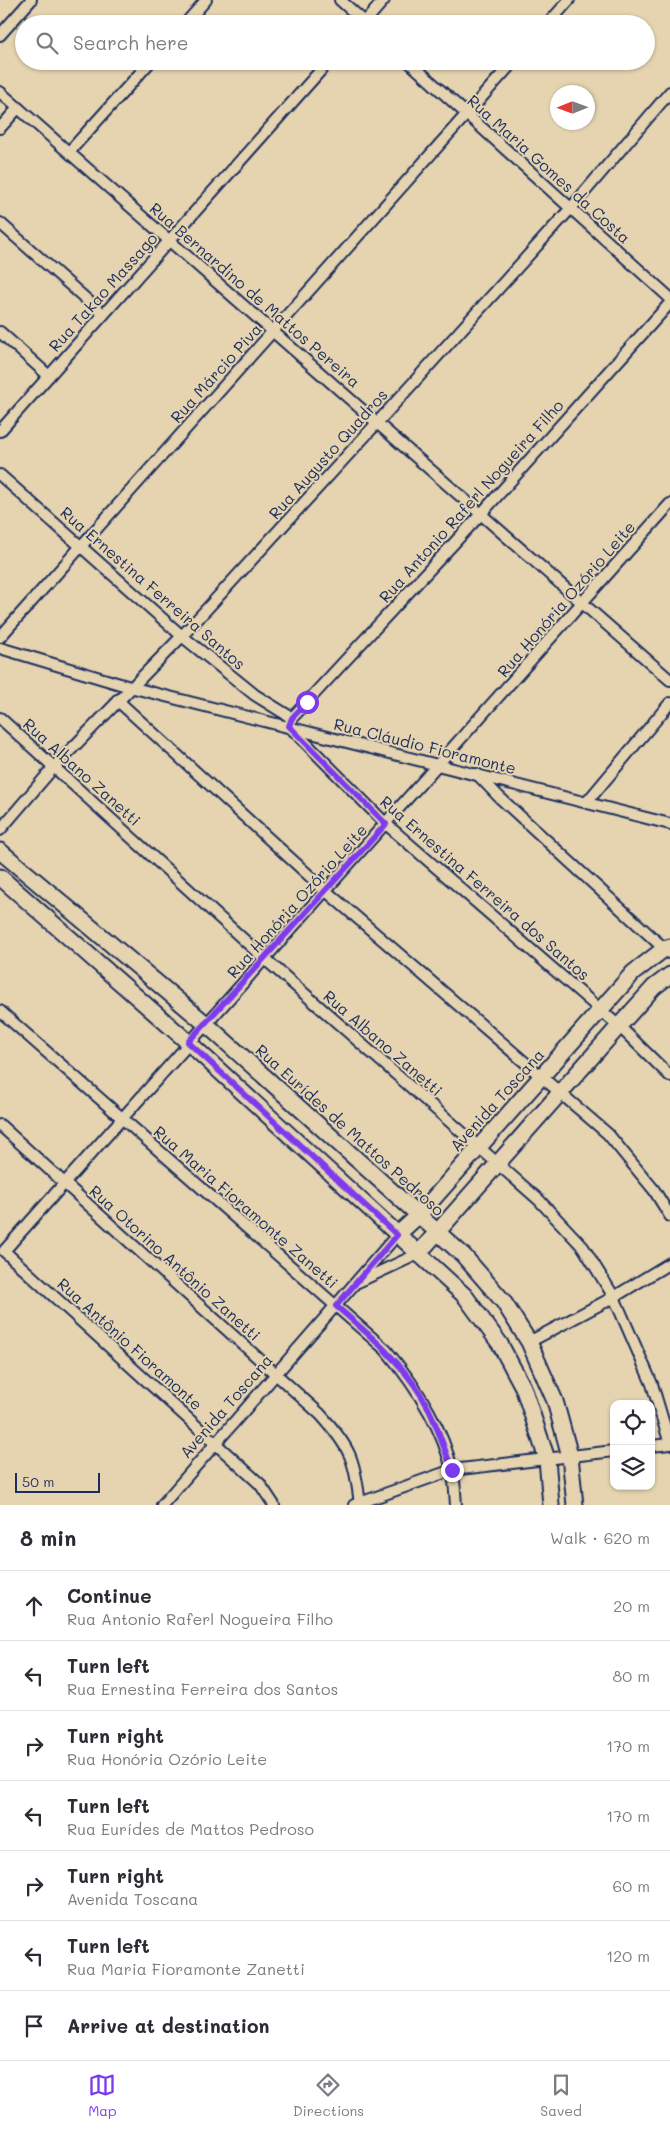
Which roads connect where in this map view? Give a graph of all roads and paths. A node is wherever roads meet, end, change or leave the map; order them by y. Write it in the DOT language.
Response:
graph roads {
  1 [pos="31,0"];
  2 [pos="206,0"];
  3 [pos="340,0"];
  4 [pos="384,0"];
  5 [pos="569,0"];
  6 [pos="18,15"];
  7 [pos="193,15"];
  8 [pos="356,15"];
  9 [pos="372,15"];
  10 [pos="556,15"];
  11 [pos="15,18"];
  12 [pos="0,35"];
  13 [pos="143,70"];
  14 [pos="321,70"];
  15 [pos="418,70"];
  16 [pos="506,70"];
  17 [pos="0,92"];
  18 [pos="670,92"];
  19 [pos="18,108"];
  20 [pos="467,114"];
  21 [pos="0,128"];
  22 [pos="69,152"];
  23 [pos="570,208"];
  24 [pos="0,223"];
  25 [pos="169,240"];
  26 [pos="670,298"];
  27 [pos="670,302"];
  28 [pos="103,314"];
  29 [pos="0,332"];
  30 [pos="273,332"];
  31 [pos="49,376"];
  32 [pos="378,423"];
  33 [pos="0,430"];
  34 [pos="0,475"];
  35 [pos="670,504"];
  36 [pos="481,514"];
  37 [pos="81,547"];
  38 [pos="582,603"];
  39 [pos="182,636"];
  40 [pos="0,637"];
  41 [pos="0,648"];
  42 [pos="670,680"];
  43 [pos="130,687"];
  44 [pos="117,700"];
  45 [pos="670,703"];
  46 [pos="0,718"];
  47 [pos="291,722"];
  48 [pos="440,765"];
  49 [pos="54,767"];
  50 [pos="477,774"];
  51 [pos="587,802"];
  52 [pos="386,824"];
  53 [pos="670,824"];
  54 [pos="0,830"];
  55 [pos="0,850"];
  56 [pos="0,877"];
  57 [pos="326,891"];
  58 [pos="668,950"];
  59 [pos="266,959"];
  60 [pos="670,975"];
  61 [pos="600,1010"];
  62 [pos="0,1011"];
  63 [pos="206,1024"];
  64 [pos="619,1026"];
  65 [pos="188,1042"];
  66 [pos="541,1076"];
  67 [pos="670,1076"];
  68 [pos="560,1093"];
  69 [pos="123,1119"];
  70 [pos="0,1125"];
  71 [pos="479,1147"];
  72 [pos="498,1164"];
  73 [pos="65,1183"];
  74 [pos="418,1216"];
  75 [pos="670,1216"];
  76 [pos="438,1233"];
  77 [pos="397,1235"];
  78 [pos="4,1251"];
  79 [pos="418,1254"];
  80 [pos="670,1263"];
  81 [pos="355,1284"];
  82 [pos="614,1297"];
  83 [pos="336,1306"];
  84 [pos="529,1342"];
  85 [pos="276,1374"];
  86 [pos="216,1443"];
  87 [pos="670,1444"];
  88 [pos="655,1446"];
  89 [pos="610,1451"];
  90 [pos="570,1456"];
  91 [pos="547,1459"];
  92 [pos="452,1470"];
  93 [pos="358,1504"];
  94 [pos="162,1505"];
  95 [pos="274,1505"];
  96 [pos="456,1505"];
  97 [pos="551,1505"];
  98 [pos="576,1505"];
  1 -- 6 [label="street"];
  2 -- 7 [label="street"];
  3 -- 8 [label="street"];
  4 -- 9 [label="street"];
  5 -- 10 [label="street"];
  11 -- 12 [label="street"];
  13 -- 22 [label="street"];
  14 -- 25 [label="street, Rua Takao Massago"];
  15 -- 20 [label="street, Rua Maria Gomes da Costa"];
  16 -- 20 [label="street, Rua Márcio Piva"];
  17 -- 19 [label="street, Rua Bernardino de Mattos Pereira"];
  18 -- 23 [label="street, Rua Augusto Quadros"];
  19 -- 21 [label="street"];
  19 -- 22 [label="street, Rua Bernardino de Mattos Pereira"];
  20 -- 23 [label="street, Rua Maria Gomes da Costa"];
  20 -- 30 [label="street, Rua Márcio Piva"];
  22 -- 25 [label="street, Rua Bernardino de Mattos Pereira"];
  23 -- 26 [label="street, Rua Maria Gomes da Costa"];
  23 -- 32 [label="street, Rua Augusto Quadros"];
  24 -- 28 [label="street"];
  25 -- 28 [label="street, Rua Takao Massago"];
  25 -- 30 [label="street, Rua Bernardino de Mattos Pereira"];
  27 -- 36 [label="street, Rua Antonio Raferl Nogueira Filho"];
  28 -- 31 [label="street, Rua Takao Massago"];
  29 -- 31 [label="street"];
  30 -- 32 [label="street, Rua Bernardino de Mattos Pereira"];
  30 -- 37 [label="street, Rua Márcio Piva"];
  31 -- 33 [label="street, Rua Takao Massago"];
  32 -- 36 [label="street, Rua Bernardino de Mattos Pereira"];
  32 -- 39 [label="street, Rua Augusto Quadros"];
  34 -- 37 [label="street, Rua Ernestina Ferreira Santos"];
  35 -- 38 [label="street, Rua Honória Ozório Leite"];
  36 -- 38 [label="street, Rua Bernardino de Mattos Pereira"];
  36 -- 47 [label="street, Rua Antonio Raferl Nogueira Filho"];
  37 -- 39 [label="street, Rua Ernestina Ferreira Santos"];
  37 -- 40 [label="street, Rua Márcio Piva"];
  38 -- 42 [label="street, Rua Bernardino de Mattos Pereira"];
  38 -- 48 [label="street, Rua Honória Ozório Leite"];
  39 -- 43 [label="street, Rua Augusto Quadros"];
  39 -- 47 [label="street, Rua Ernestina Ferreira Santos"];
  41 -- 43 [label="street, Rua Cláudio Fioramonte"];
  43 -- 44 [label="street, Rua Augusto Quadros"];
  43 -- 47 [label="street, Rua Cláudio Fioramonte"];
  44 -- 49 [label="street, Rua Augusto Quadros"];
  44 -- 57 [label="street"];
  45 -- 51 [label="street"];
  46 -- 49 [label="street, Rua Albano Zanetti"];
  47 -- 48 [label="street, Rua Cláudio Fioramonte"];
  47 -- 52 [label="street, Rua Ernestina Ferreira dos Santos"];
  48 -- 50 [label="street, Rua Cláudio Fioramonte"];
  48 -- 52 [label="street, Rua Honória Ozório Leite"];
  49 -- 54 [label="street, Rua Augusto Quadros"];
  49 -- 59 [label="street, Rua Albano Zanetti"];
  50 -- 51 [label="street, Rua Cláudio Fioramonte"];
  50 -- 58 [label="street"];
  51 -- 53 [label="street, Rua Cláudio Fioramonte"];
  52 -- 57 [label="street, Rua Honória Ozório Leite"];
  52 -- 61 [label="street, Rua Ernestina Ferreira dos Santos"];
  55 -- 63 [label="street, Rua Eurídes de Mattos Pedroso"];
  56 -- 65 [label="street"];
  57 -- 59 [label="street, Rua Honória Ozório Leite"];
  57 -- 66 [label="street"];
  58 -- 61 [label="street, Avenida Toscana"];
  59 -- 63 [label="street, Rua Honória Ozório Leite"];
  59 -- 71 [label="street, Rua Albano Zanetti"];
  60 -- 64 [label="street, Avenida Toscana"];
  61 -- 64 [label="street, Rua Ernestina Ferreira dos Santos"];
  61 -- 66 [label="street, Avenida Toscana"];
  62 -- 69 [label="street, Rua Maria Fioramonte Zanetti"];
  63 -- 65 [label="street, Rua Honória Ozório Leite"];
  63 -- 74 [label="street, Rua Eurídes de Mattos Pedroso"];
  64 -- 67 [label="street, Rua Ernestina Ferreira dos Santos"];
  64 -- 68 [label="street, Avenida Toscana"];
  65 -- 69 [label="street, Rua Honória Ozório Leite"];
  65 -- 77 [label="street"];
  66 -- 68 [label="street"];
  66 -- 71 [label="street, Avenida Toscana"];
  68 -- 72 [label="street, Avenida Toscana"];
  68 -- 75 [label="street"];
  69 -- 73 [label="street, Rua Honória Ozório Leite"];
  69 -- 83 [label="street, Rua Maria Fioramonte Zanetti"];
  70 -- 73 [label="street, Rua Otorino Antônio Zanetti"];
  71 -- 72 [label="street, Rua Albano Zanetti"];
  71 -- 74 [label="street, Avenida Toscana"];
  72 -- 76 [label="street, Avenida Toscana"];
  72 -- 82 [label="street, Rua Albano Zanetti"];
  73 -- 78 [label="street, Rua Honória Ozório Leite"];
  73 -- 85 [label="street, Rua Otorino Antônio Zanetti"];
  74 -- 76 [label="street, Rua Eurídes de Mattos Pedroso"];
  74 -- 77 [label="street, Avenida Toscana"];
  76 -- 79 [label="street, Avenida Toscana"];
  76 -- 84 [label="street, Rua Eurídes de Mattos Pedroso"];
  77 -- 79 [label="street"];
  77 -- 81 [label="street, Avenida Toscana"];
  78 -- 86 [label="street, Rua Antônio Fioramonte"];
  79 -- 81 [label="street, Avenida Toscana"];
  79 -- 91 [label="street"];
  80 -- 82 [label="street"];
  81 -- 83 [label="street, Avenida Toscana"];
  82 -- 84 [label="street"];
  82 -- 87 [label="street, Rua Albano Zanetti"];
  83 -- 85 [label="street, Avenida Toscana"];
  83 -- 92 [label="street, Rua Maria Fioramonte Zanetti"];
  84 -- 90 [label="street, Rua Eurídes de Mattos Pedroso"];
  85 -- 86 [label="street, Avenida Toscana"];
  85 -- 93 [label="street, Rua Otorino Antônio Zanetti"];
  86 -- 94 [label="street, Avenida Toscana"];
  86 -- 95 [label="street, Rua Antônio Fioramonte"];
  87 -- 88 [label="street"];
  89 -- 90 [label="street"];
  90 -- 91 [label="street"];
  90 -- 98 [label="street, Rua Eurídes de Mattos Pedroso"];
  91 -- 92 [label="street"];
  91 -- 97 [label="street"];
  92 -- 93 [label="street"];
  92 -- 96 [label="street, Rua Maria Fioramonte Zanetti"];
}
